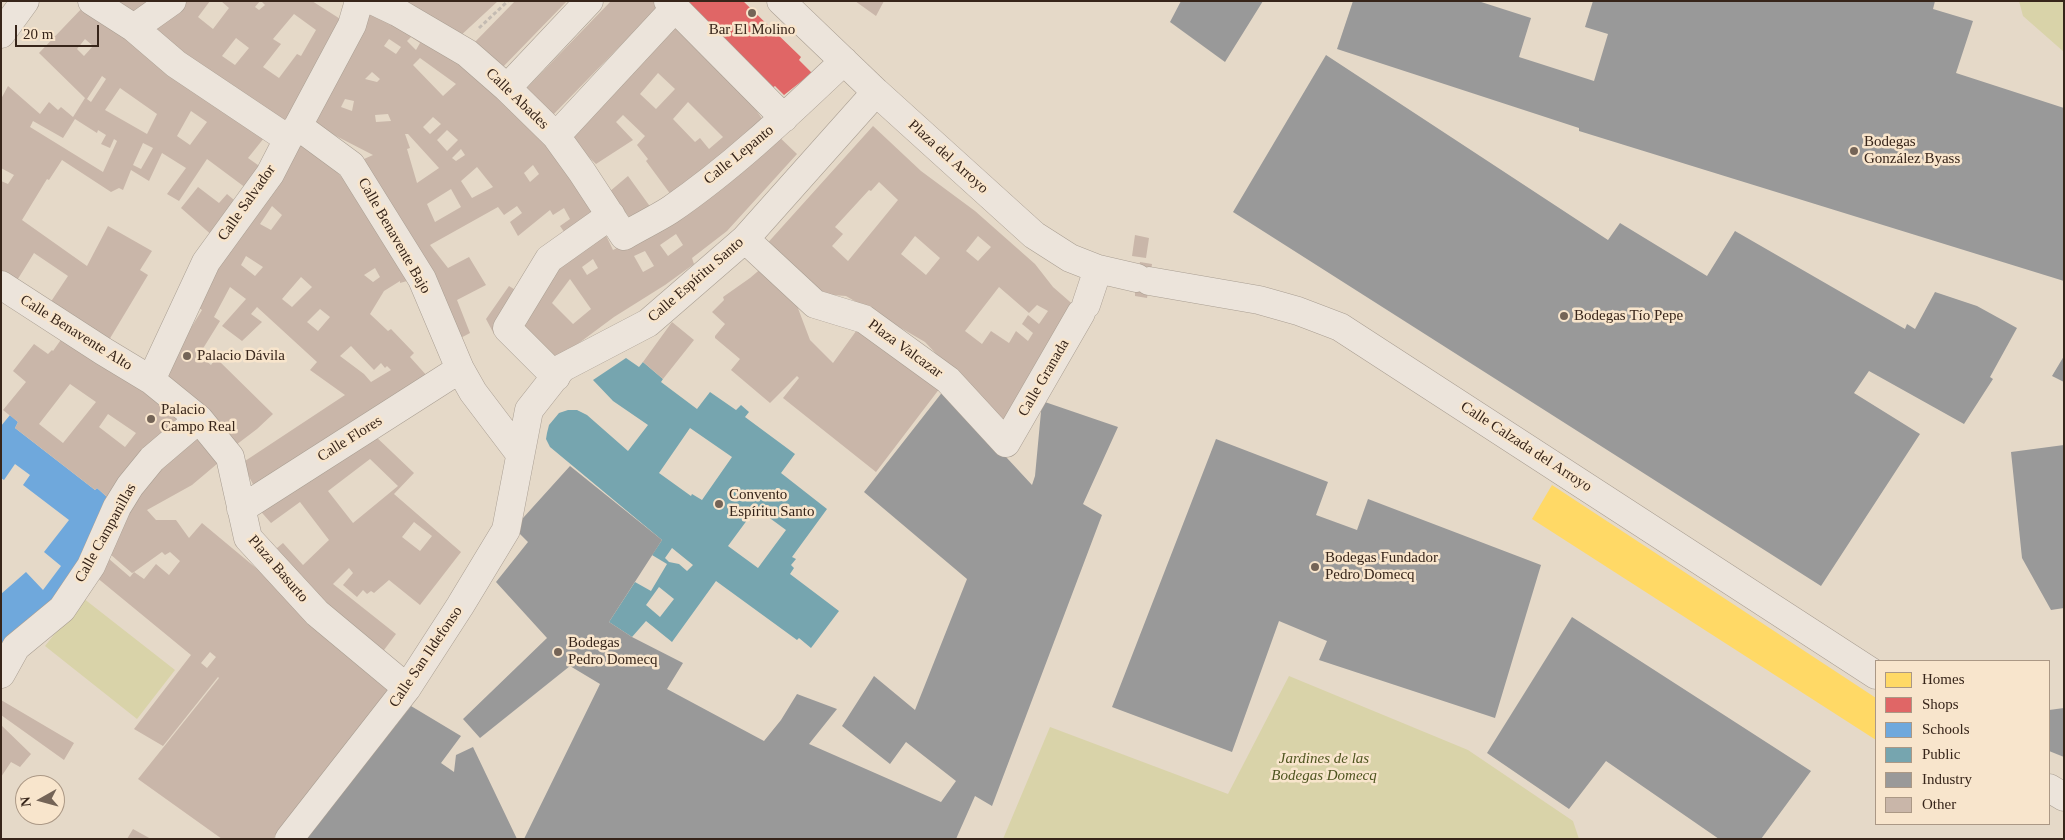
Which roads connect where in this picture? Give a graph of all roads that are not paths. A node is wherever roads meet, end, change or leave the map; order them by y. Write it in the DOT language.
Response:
graph roads {
  1 [pos="25,1"];
  2 [pos="92,1"];
  3 [pos="172,1"];
  4 [pos="358,1"];
  5 [pos="374,1"];
  6 [pos="589,1"];
  7 [pos="780,1"];
  8 [pos="672,5"];
  9 [pos="134,28"];
  10 [pos="1,34"];
  11 [pos="844,61"];
  12 [pos="507,88"];
  13 [pos="876,92"];
  14 [pos="784,118"];
  15 [pos="293,132"];
  16 [pos="556,136"];
  17 [pos="617,226"];
  18 [pos="745,239"];
  19 [pos="1098,270"];
  20 [pos="1143,280"];
  21 [pos="1,285"];
  22 [pos="460,369"];
  23 [pos="556,377"];
  24 [pos="151,380"];
  25 [pos="199,419"];
  26 [pos="1006,443"];
  27 [pos="520,454"];
  28 [pos="241,509"];
  29 [pos="1,674"];
  30 [pos="1875,674"];
  31 [pos="408,688"];
  32 [pos="2050,789"];
  33 [pos="2064,798"];
  34 [pos="289,839"];
  1 -- 10 [label="street"];
  2 -- 9 [label="street, Calle Benavente Bajo"];
  3 -- 9 [label="street"];
  4 -- 15 [label="street, Calle Salvador"];
  5 -- 12 [label="street, Calle Abades"];
  6 -- 12 [label="street"];
  7 -- 11 [label="street, Plaza del Arroyo"];
  8 -- 14 [label="street"];
  8 -- 16 [label="street"];
  9 -- 15 [label="street, Calle Benavente Bajo"];
  11 -- 13 [label="street, Plaza del Arroyo"];
  11 -- 14 [label="street, Calle Lepanto"];
  12 -- 16 [label="street, Calle Abades"];
  13 -- 18 [label="street, Calle Espíritu Santo"];
  13 -- 19 [label="street, Plaza del Arroyo"];
  14 -- 17 [label="street, Calle Lepanto"];
  15 -- 22 [label="street, Calle Benavente Bajo"];
  15 -- 24 [label="street, Calle Salvador"];
  16 -- 17 [label="street, Calle Abades"];
  17 -- 23 [label="street, Calle Lepanto"];
  18 -- 23 [label="street, Calle Espíritu Santo"];
  18 -- 26 [label="street, Plaza Valcazar"];
  19 -- 20 [label="street, Plaza del Arroyo"];
  19 -- 26 [label="street, Calle Granada"];
  20 -- 30 [label="street, Calle Calzada del Arroyo"];
  21 -- 24 [label="street, Calle Benavente Alto"];
  22 -- 27 [label="street, Calle Benavente Bajo"];
  22 -- 28 [label="street, Calle Flores"];
  23 -- 27 [label="street, Calle Espíritu Santo"];
  24 -- 25 [label="street, Plaza Basurto"];
  25 -- 28 [label="street, Plaza Basurto"];
  25 -- 29 [label="street, Calle Campanillas"];
  27 -- 31 [label="street, Calle San Ildefonso"];
  28 -- 31 [label="street, Plaza Basurto"];
  31 -- 34 [label="street, Calle San Ildefonso"];
  32 -- 33 [label="street"];
}
